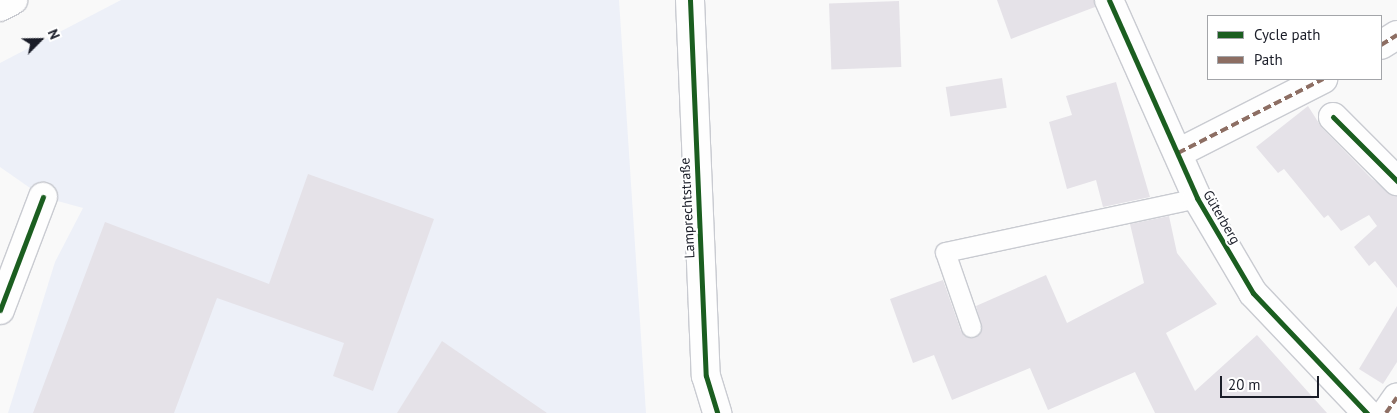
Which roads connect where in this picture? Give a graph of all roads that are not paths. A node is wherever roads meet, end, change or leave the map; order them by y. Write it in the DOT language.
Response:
graph roads {
  1 [pos="13,0"];
  2 [pos="690,0"];
  3 [pos="1109,0"];
  4 [pos="0,7"];
  5 [pos="1397,35"];
  6 [pos="1382,43"];
  7 [pos="1320,80"];
  8 [pos="1333,117"];
  9 [pos="1178,153"];
  10 [pos="1397,181"];
  11 [pos="43,197"];
  12 [pos="1197,198"];
  13 [pos="1,298"];
  14 [pos="971,328"];
  15 [pos="1397,397"];
  16 [pos="717,413"];
  17 [pos="1367,413"];
  18 [pos="1386,413"];
  1 -- 4 [label="street"];
  2 -- 16 [label="street, Lamprechtstraße"];
  3 -- 9 [label="street, Güterberg"];
  5 -- 6 [label="street"];
  7 -- 9 [label="street"];
  8 -- 10 [label="street"];
  9 -- 12 [label="street, Güterberg"];
  11 -- 13 [label="street"];
  12 -- 14 [label="lane"];
  12 -- 17 [label="street, Güterberg"];
  15 -- 18 [label="street"];
}
